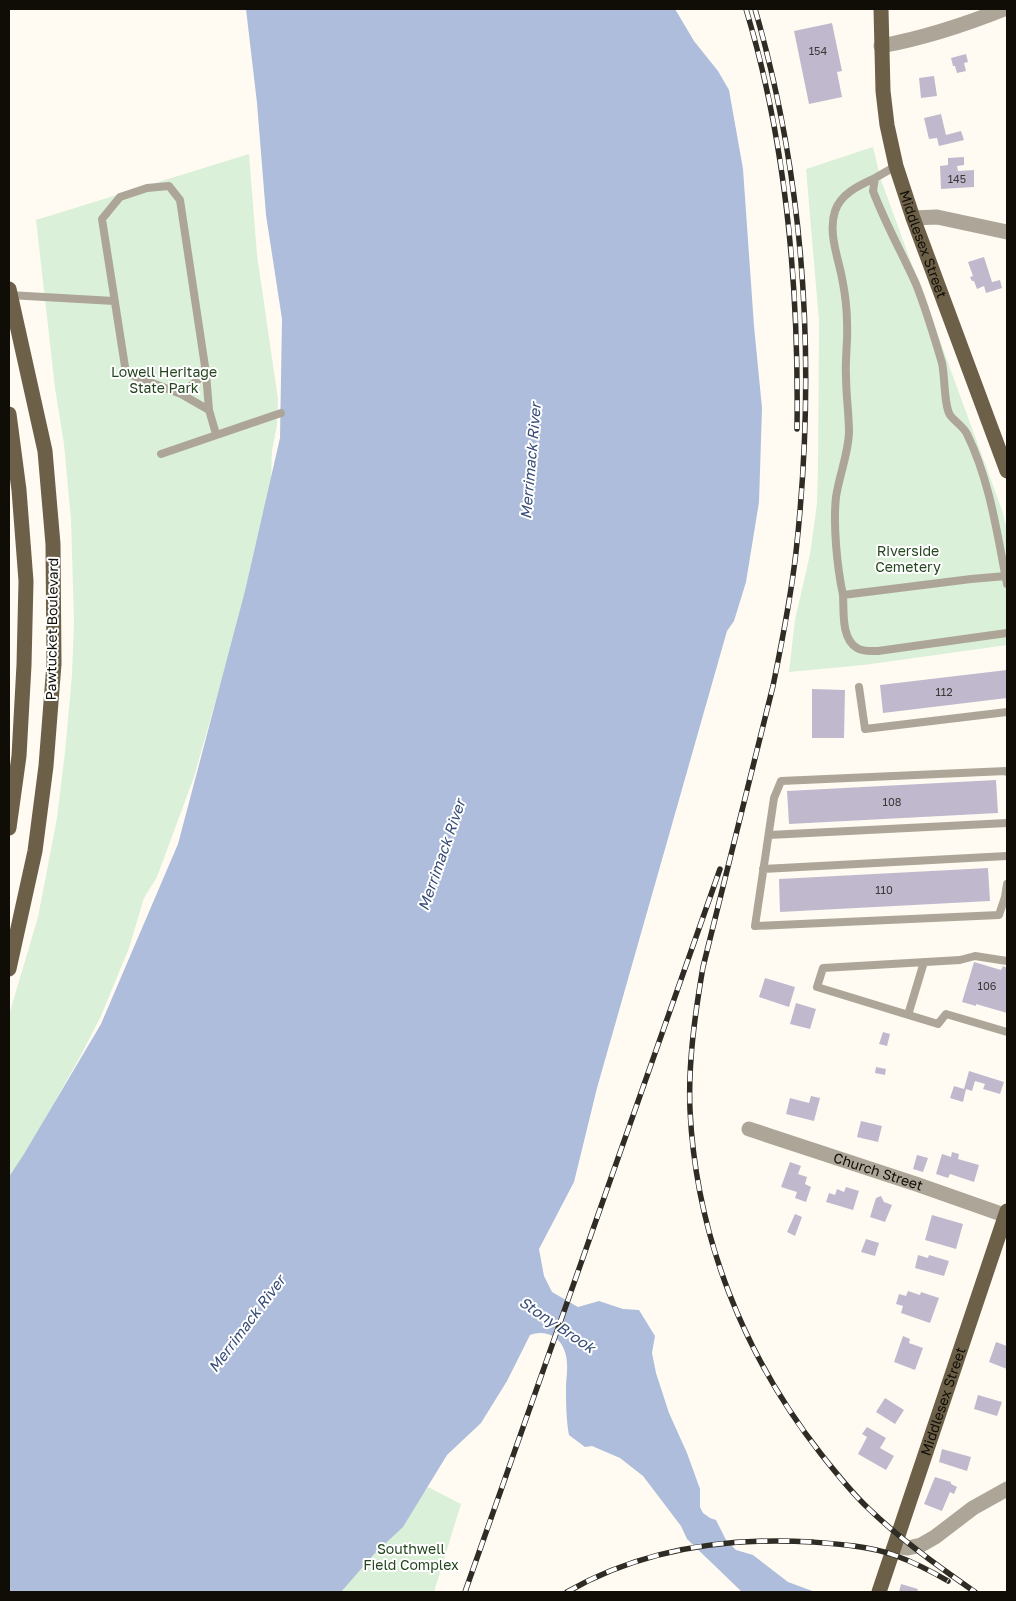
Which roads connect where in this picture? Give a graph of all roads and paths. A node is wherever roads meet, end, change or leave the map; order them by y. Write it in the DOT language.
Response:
graph roads {
  1 [pos="881,9"];
  2 [pos="1004,9"];
  3 [pos="881,46"];
  4 [pos="896,166"];
  5 [pos="875,178"];
  6 [pos="913,218"];
  7 [pos="1007,232"];
  8 [pos="9,293"];
  9 [pos="114,301"];
  10 [pos="206,373"];
  11 [pos="181,394"];
  12 [pos="209,410"];
  13 [pos="280,413"];
  14 [pos="9,414"];
  15 [pos="216,434"];
  16 [pos="161,454"];
  17 [pos="1007,471"];
  18 [pos="1006,580"];
  19 [pos="844,595"];
  20 [pos="1007,633"];
  21 [pos="859,687"];
  22 [pos="1007,712"];
  23 [pos="1007,772"];
  24 [pos="1007,823"];
  25 [pos="9,828"];
  26 [pos="769,835"];
  27 [pos="1007,856"];
  28 [pos="764,869"];
  29 [pos="1007,884"];
  30 [pos="1007,961"];
  31 [pos="924,962"];
  32 [pos="9,969"];
  33 [pos="908,1015"];
  34 [pos="1007,1032"];
  35 [pos="749,1129"];
  36 [pos="1007,1214"];
  37 [pos="1007,1489"];
  38 [pos="895,1546"];
  39 [pos="879,1592"];
  1 -- 3 [label="main road, Middlesex Street"];
  2 -- 3 [label="street"];
  3 -- 4 [label="main road, Middlesex Street"];
  4 -- 5 [label="lane"];
  4 -- 6 [label="main road, Middlesex Street"];
  5 -- 18 [label="lane"];
  5 -- 19 [label="lane"];
  6 -- 7 [label="street"];
  6 -- 17 [label="main road, Middlesex Street"];
  8 -- 9 [label="lane"];
  8 -- 32 [label="main road, Pawtucket Boulevard"];
  9 -- 10 [label="lane"];
  9 -- 11 [label="lane"];
  10 -- 11 [label="lane"];
  10 -- 12 [label="lane"];
  11 -- 12 [label="lane"];
  12 -- 15 [label="lane"];
  13 -- 15 [label="lane"];
  14 -- 25 [label="main road, Pawtucket Boulevard"];
  15 -- 16 [label="lane"];
  18 -- 19 [label="lane"];
  19 -- 20 [label="lane"];
  21 -- 22 [label="lane"];
  23 -- 26 [label="lane"];
  24 -- 26 [label="lane"];
  26 -- 28 [label="lane"];
  27 -- 28 [label="lane"];
  28 -- 29 [label="lane"];
  30 -- 31 [label="lane"];
  31 -- 33 [label="lane"];
  31 -- 33 [label="lane"];
  33 -- 34 [label="lane"];
  35 -- 36 [label="street, Church Street"];
  36 -- 38 [label="main road, Middlesex Street"];
  37 -- 38 [label="street"];
  38 -- 39 [label="main road, Middlesex Street"];
}
